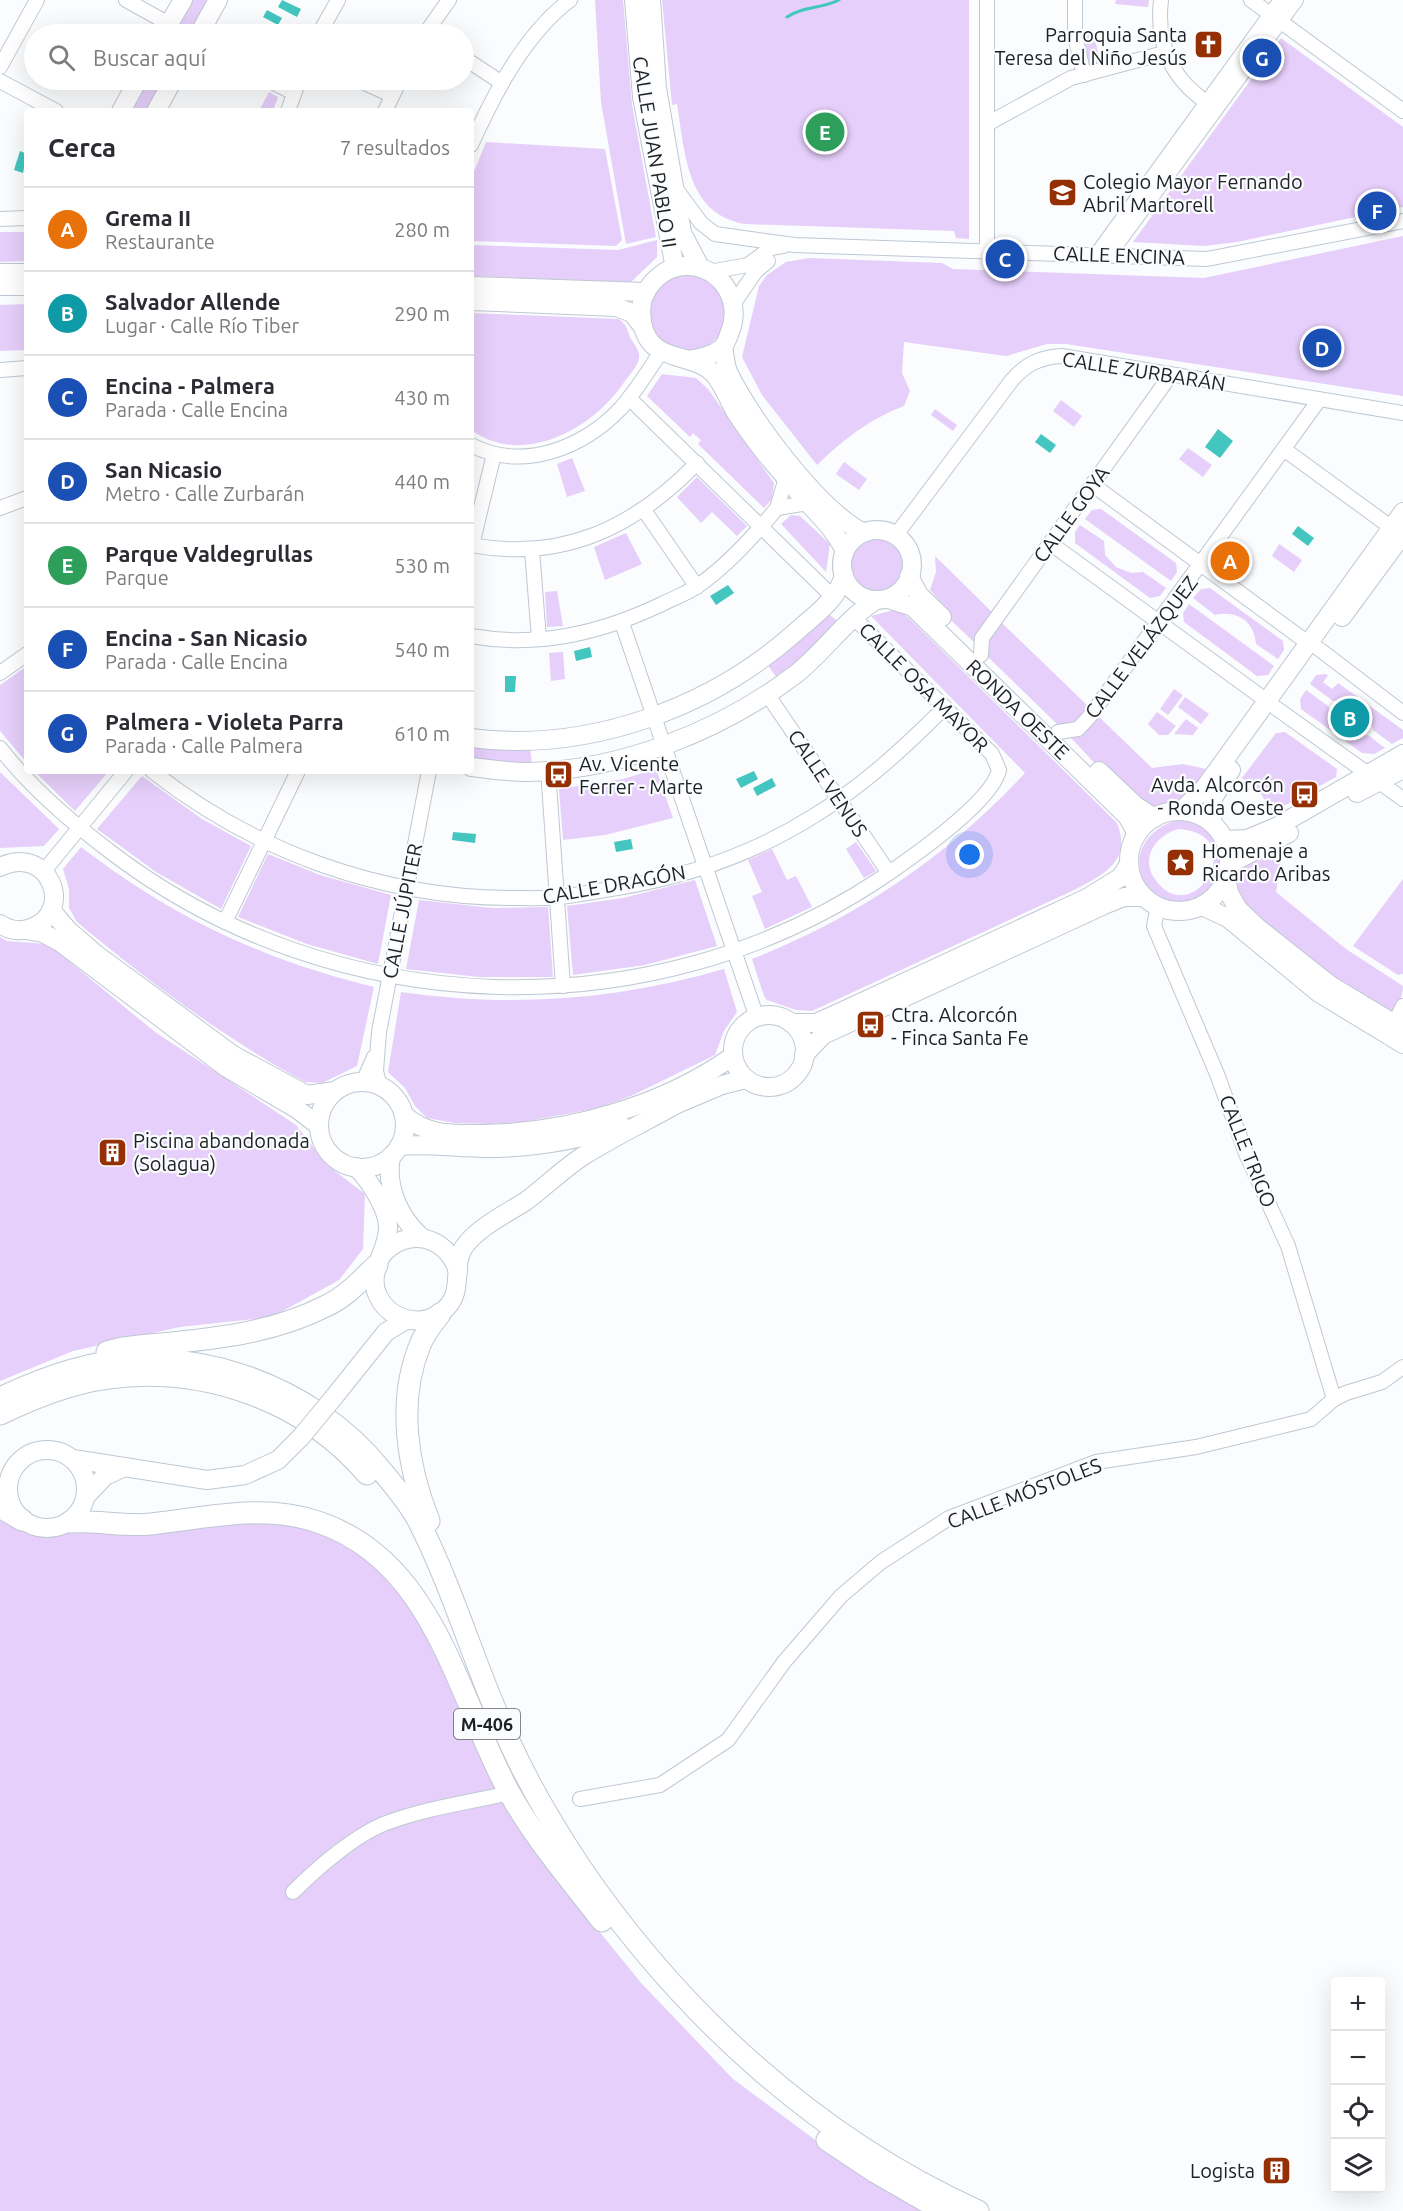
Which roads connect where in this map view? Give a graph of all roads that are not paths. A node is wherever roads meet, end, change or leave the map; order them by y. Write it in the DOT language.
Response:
graph roads {
  1 [pos="37,0"];
  2 [pos="126,0"];
  3 [pos="183,0"];
  4 [pos="218,0"];
  5 [pos="338,0"];
  6 [pos="449,0"];
  7 [pos="570,0"];
  8 [pos="634,0"];
  9 [pos="651,0"];
  10 [pos="987,0"];
  11 [pos="1075,0"];
  12 [pos="1161,0"];
  13 [pos="1251,0"];
  14 [pos="1281,0"];
  15 [pos="1296,0"];
  16 [pos="1275,18"];
  17 [pos="159,24"];
  18 [pos="169,24"];
  19 [pos="205,24"];
  20 [pos="325,24"];
  21 [pos="432,24"];
  22 [pos="1164,52"];
  23 [pos="474,65"];
  24 [pos="0,67"];
  25 [pos="1084,75"];
  26 [pos="0,81"];
  27 [pos="502,83"];
  28 [pos="133,90"];
  29 [pos="168,90"];
  30 [pos="288,90"];
  31 [pos="295,90"];
  32 [pos="380,90"];
  33 [pos="394,90"];
  34 [pos="294,93"];
  35 [pos="391,95"];
  36 [pos="1208,103"];
  37 [pos="50,108"];
  38 [pos="123,108"];
  39 [pos="158,108"];
  40 [pos="289,108"];
  41 [pos="385,108"];
  42 [pos="1403,111"];
  43 [pos="989,123"];
  44 [pos="474,139"];
  45 [pos="675,187"];
  46 [pos="24,218"];
  47 [pos="0,219"];
  48 [pos="1403,221"];
  49 [pos="794,245"];
  50 [pos="987,250"];
  51 [pos="1103,254"];
  52 [pos="675,268"];
  53 [pos="705,269"];
  54 [pos="0,273"];
  55 [pos="24,273"];
  56 [pos="0,286"];
  57 [pos="24,286"];
  58 [pos="474,286"];
  59 [pos="646,292"];
  60 [pos="474,301"];
  61 [pos="734,303"];
  62 [pos="643,327"];
  63 [pos="723,347"];
  64 [pos="661,352"];
  65 [pos="688,360"];
  66 [pos="24,368"];
  67 [pos="0,370"];
  68 [pos="1170,376"];
  69 [pos="629,398"];
  70 [pos="1319,400"];
  71 [pos="1403,413"];
  72 [pos="474,446"];
  73 [pos="1285,450"];
  74 [pos="494,454"];
  75 [pos="697,463"];
  76 [pos="786,478"];
  77 [pos="1093,485"];
  78 [pos="24,499"];
  79 [pos="808,503"];
  80 [pos="0,508"];
  81 [pos="777,508"];
  82 [pos="644,510"];
  83 [pos="1403,512"];
  84 [pos="761,527"];
  85 [pos="862,532"];
  86 [pos="474,533"];
  87 [pos="1400,534"];
  88 [pos="896,535"];
  89 [pos="1050,543"];
  90 [pos="474,545"];
  91 [pos="844,549"];
  92 [pos="532,550"];
  93 [pos="1202,565"];
  94 [pos="844,575"];
  95 [pos="909,576"];
  96 [pos="697,587"];
  97 [pos="832,597"];
  98 [pos="882,599"];
  99 [pos="854,618"];
  100 [pos="1160,622"];
  101 [pos="622,623"];
  102 [pos="474,636"];
  103 [pos="539,639"];
  104 [pos="1314,646"];
  105 [pos="981,655"];
  106 [pos="24,656"];
  107 [pos="0,672"];
  108 [pos="767,694"];
  109 [pos="1271,704"];
  110 [pos="945,707"];
  111 [pos="1403,713"];
  112 [pos="653,716"];
  113 [pos="1058,732"];
  114 [pos="474,738"];
  115 [pos="663,745"];
  116 [pos="0,748"];
  117 [pos="1403,754"];
  118 [pos="474,767"];
  119 [pos="1403,769"];
  120 [pos="548,770"];
  121 [pos="24,772"];
  122 [pos="26,774"];
  123 [pos="123,774"];
  124 [pos="156,774"];
  125 [pos="297,774"];
  126 [pos="428,774"];
  127 [pos="1373,778"];
  128 [pos="840,798"];
  129 [pos="1403,799"];
  130 [pos="1181,811"];
  131 [pos="1155,818"];
  132 [pos="1212,823"];
  133 [pos="78,827"];
  134 [pos="1137,834"];
  135 [pos="1225,840"];
  136 [pos="264,842"];
  137 [pos="3,863"];
  138 [pos="1129,864"];
  139 [pos="705,868"];
  140 [pos="44,871"];
  141 [pos="1228,871"];
  142 [pos="889,873"];
  143 [pos="406,889"];
  144 [pos="557,898"];
  145 [pos="1151,902"];
  146 [pos="1202,906"];
  147 [pos="51,910"];
  148 [pos="225,922"];
  149 [pos="0,924"];
  150 [pos="26,930"];
  151 [pos="734,952"];
  152 [pos="389,977"];
  153 [pos="562,986"];
  154 [pos="1403,1005"];
  155 [pos="757,1018"];
  156 [pos="791,1023"];
  157 [pos="1403,1027"];
  158 [pos="1403,1044"];
  159 [pos="733,1056"];
  160 [pos="804,1056"];
  161 [pos="746,1079"];
  162 [pos="371,1084"];
  163 [pos="335,1091"];
  164 [pos="675,1105"];
  165 [pos="404,1115"];
  166 [pos="319,1126"];
  167 [pos="395,1151"];
  168 [pos="356,1167"];
  169 [pos="421,1237"];
  170 [pos="379,1261"];
  171 [pos="458,1271"];
  172 [pos="378,1295"];
  173 [pos="440,1314"];
  174 [pos="406,1320"];
  175 [pos="367,1353"];
  176 [pos="1403,1367"];
  177 [pos="0,1389"];
  178 [pos="1340,1396"];
  179 [pos="0,1398"];
  180 [pos="0,1414"];
  181 [pos="73,1459"];
  182 [pos="128,1466"];
  183 [pos="86,1496"];
  184 [pos="0,1508"];
  185 [pos="22,1520"];
  186 [pos="70,1522"];
  187 [pos="471,1647"];
  188 [pos="509,1793"];
  189 [pos="580,1798"];
  190 [pos="293,1892"];
  191 [pos="602,1921"];
  192 [pos="943,2211"];
  193 [pos="978,2211"];
  1 -- 24 [label="street"];
  2 -- 17 [label="street"];
  3 -- 18 [label="main road"];
  4 -- 19 [label="main road"];
  5 -- 20 [label="street"];
  6 -- 21 [label="street"];
  7 -- 27 [label="street"];
  8 -- 52 [label="main road, CALLE JUAN PABLO II"];
  9 -- 45 [label="main road, CALLE JUAN PABLO II"];
  10 -- 43 [label="street"];
  11 -- 25 [label="street"];
  12 -- 22 [label="street"];
  13 -- 16 [label="street"];
  14 -- 16 [label="street"];
  15 -- 16 [label="street"];
  16 -- 36 [label="street"];
  16 -- 42 [label="street"];
  16 -- 51 [label="street"];
  22 -- 25 [label="street"];
  22 -- 36 [label="street"];
  23 -- 27 [label="street"];
  25 -- 43 [label="street"];
  26 -- 37 [label="street"];
  27 -- 44 [label="street"];
  28 -- 38 [label="main road"];
  29 -- 39 [label="main road"];
  30 -- 34 [label="street"];
  31 -- 34 [label="street"];
  32 -- 35 [label="street"];
  33 -- 35 [label="street"];
  34 -- 40 [label="street"];
  35 -- 41 [label="street"];
  36 -- 51 [label="street"];
  43 -- 50 [label="street"];
  45 -- 49 [label="street, CALLE ENCINA"];
  45 -- 53 [label="main road, CALLE JUAN PABLO II"];
  46 -- 47 [label="street"];
  48 -- 51 [label="street, CALLE ENCINA"];
  49 -- 50 [label="street, CALLE ENCINA"];
  49 -- 53 [label="street"];
  49 -- 61 [label="street"];
  50 -- 51 [label="street, CALLE ENCINA"];
  52 -- 53 [label="main road"];
  52 -- 59 [label="main road"];
  53 -- 61 [label="main road"];
  54 -- 55 [label="main road"];
  56 -- 57 [label="main road"];
  58 -- 59 [label="main road"];
  59 -- 62 [label="main road"];
  60 -- 62 [label="main road"];
  61 -- 63 [label="main road"];
  62 -- 64 [label="main road"];
  63 -- 65 [label="main road"];
  63 -- 85 [label="main road"];
  64 -- 65 [label="main road"];
  64 -- 69 [label="street"];
  65 -- 76 [label="main road"];
  66 -- 67 [label="street"];
  68 -- 70 [label="street, CALLE ZURBARÁN"];
  68 -- 77 [label="street, CALLE GOYA"];
  68 -- 88 [label="street, CALLE ZURBARÁN"];
  69 -- 74 [label="street"];
  69 -- 75 [label="street"];
  70 -- 71 [label="street, CALLE ZURBARÁN"];
  70 -- 73 [label="street, CALLE VELÁZQUEZ"];
  72 -- 74 [label="street"];
  73 -- 87 [label="street"];
  73 -- 93 [label="street, CALLE VELÁZQUEZ"];
  74 -- 86 [label="street"];
  75 -- 82 [label="street"];
  75 -- 84 [label="street"];
  76 -- 79 [label="main road"];
  76 -- 81 [label="street"];
  77 -- 89 [label="street, CALLE GOYA"];
  77 -- 93 [label="street"];
  78 -- 80 [label="street"];
  79 -- 81 [label="street"];
  79 -- 91 [label="main road"];
  81 -- 84 [label="street"];
  82 -- 92 [label="street"];
  82 -- 96 [label="street"];
  83 -- 87 [label="main road"];
  84 -- 96 [label="street"];
  84 -- 97 [label="street"];
  85 -- 88 [label="main road"];
  85 -- 91 [label="main road"];
  87 -- 104 [label="main road"];
  88 -- 95 [label="main road"];
  89 -- 100 [label="street"];
  89 -- 105 [label="street, CALLE GOYA"];
  90 -- 92 [label="street"];
  91 -- 94 [label="main road"];
  92 -- 103 [label="street"];
  93 -- 100 [label="street, CALLE VELÁZQUEZ"];
  93 -- 104 [label="street"];
  94 -- 97 [label="main road"];
  94 -- 98 [label="main road"];
  95 -- 98 [label="main road"];
  95 -- 105 [label="main road, RONDA OESTE"];
  96 -- 101 [label="street"];
  97 -- 112 [label="main road"];
  98 -- 99 [label="main road"];
  98 -- 134 [label="main road, RONDA OESTE"];
  99 -- 108 [label="main road"];
  99 -- 110 [label="street, CALLE OSA MAYOR"];
  100 -- 109 [label="street"];
  100 -- 113 [label="street, CALLE VELÁZQUEZ"];
  101 -- 103 [label="street"];
  101 -- 112 [label="street"];
  102 -- 103 [label="street"];
  104 -- 109 [label="main road"];
  104 -- 111 [label="street"];
  105 -- 113 [label="main road, RONDA OESTE"];
  106 -- 107 [label="street"];
  108 -- 115 [label="main road"];
  108 -- 128 [label="street, CALLE VENUS"];
  109 -- 127 [label="street"];
  109 -- 130 [label="main road"];
  109 -- 132 [label="main road"];
  110 -- 128 [label="street, CALLE DRAGÓN"];
  110 -- 142 [label="street, CALLE OSA MAYOR"];
  112 -- 114 [label="main road"];
  112 -- 115 [label="street"];
  113 -- 131 [label="main road, RONDA OESTE"];
  115 -- 120 [label="main road"];
  115 -- 139 [label="street"];
  116 -- 121 [label="street, CALLE OSA MAYOR"];
  117 -- 127 [label="main road"];
  118 -- 120 [label="main road"];
  119 -- 127 [label="main road"];
  120 -- 144 [label="street"];
  122 -- 133 [label="street, CALLE OSA MAYOR"];
  123 -- 133 [label="street"];
  124 -- 136 [label="street, CALLE DRAGÓN"];
  125 -- 136 [label="street"];
  126 -- 143 [label="street, CALLE JÚPITER"];
  127 -- 129 [label="street"];
  127 -- 135 [label="main road"];
  127 -- 141 [label="main road"];
  128 -- 139 [label="street, CALLE DRAGÓN"];
  128 -- 142 [label="street, CALLE VENUS"];
  130 -- 131 [label="main road"];
  130 -- 132 [label="main road"];
  131 -- 134 [label="main road"];
  132 -- 135 [label="main road"];
  133 -- 140 [label="street"];
  133 -- 148 [label="street, CALLE OSA MAYOR"];
  134 -- 138 [label="main road"];
  135 -- 141 [label="main road"];
  136 -- 143 [label="street, CALLE DRAGÓN"];
  136 -- 148 [label="street"];
  137 -- 140 [label="main road"];
  138 -- 145 [label="main road"];
  138 -- 156 [label="main road"];
  139 -- 144 [label="street, CALLE DRAGÓN"];
  139 -- 151 [label="street"];
  140 -- 147 [label="main road"];
  141 -- 146 [label="main road"];
  141 -- 157 [label="main road"];
  142 -- 151 [label="street, CALLE OSA MAYOR"];
  143 -- 144 [label="street, CALLE DRAGÓN"];
  143 -- 152 [label="street, CALLE JÚPITER"];
  144 -- 153 [label="street"];
  145 -- 146 [label="main road"];
  145 -- 160 [label="main road"];
  145 -- 178 [label="street, CALLE TRIGO"];
  146 -- 158 [label="main road"];
  147 -- 150 [label="main road"];
  147 -- 163 [label="main road"];
  148 -- 152 [label="street, CALLE OSA MAYOR"];
  149 -- 150 [label="main road"];
  150 -- 166 [label="main road"];
  151 -- 153 [label="street, CALLE OSA MAYOR"];
  151 -- 155 [label="street"];
  152 -- 153 [label="street, CALLE OSA MAYOR"];
  152 -- 162 [label="street, CALLE JÚPITER"];
  154 -- 157 [label="street"];
  155 -- 156 [label="main road"];
  155 -- 159 [label="main road"];
  156 -- 160 [label="main road"];
  159 -- 161 [label="main road"];
  159 -- 165 [label="main road"];
  160 -- 161 [label="main road"];
  161 -- 164 [label="main road"];
  162 -- 163 [label="main road"];
  162 -- 165 [label="main road"];
  163 -- 166 [label="main road"];
  164 -- 167 [label="main road"];
  164 -- 171 [label="main road"];
  165 -- 167 [label="main road"];
  166 -- 168 [label="main road"];
  167 -- 168 [label="main road"];
  167 -- 169 [label="main road"];
  168 -- 170 [label="main road"];
  169 -- 170 [label="main road"];
  169 -- 171 [label="main road"];
  170 -- 172 [label="main road"];
  170 -- 177 [label="highway"];
  171 -- 173 [label="main road"];
  172 -- 174 [label="main road"];
  172 -- 175 [label="main road"];
  173 -- 174 [label="main road"];
  173 -- 187 [label="highway, M-406"];
  174 -- 175 [label="main road"];
  175 -- 182 [label="main road, bridge"];
  176 -- 178 [label="street"];
  178 -- 189 [label="street, CALLE MÓSTOLES"];
  179 -- 187 [label="highway, M-406"];
  180 -- 191 [label="highway, M-406"];
  181 -- 182 [label="main road"];
  181 -- 183 [label="main road"];
  181 -- 185 [label="main road"];
  182 -- 183 [label="main road"];
  183 -- 186 [label="main road"];
  184 -- 185 [label="highway"];
  185 -- 186 [label="main road"];
  186 -- 188 [label="highway, M-406"];
  187 -- 193 [label="highway, M-406"];
  188 -- 190 [label="street"];
  188 -- 191 [label="highway, M-406"];
  191 -- 192 [label="highway, M-406"];
}
